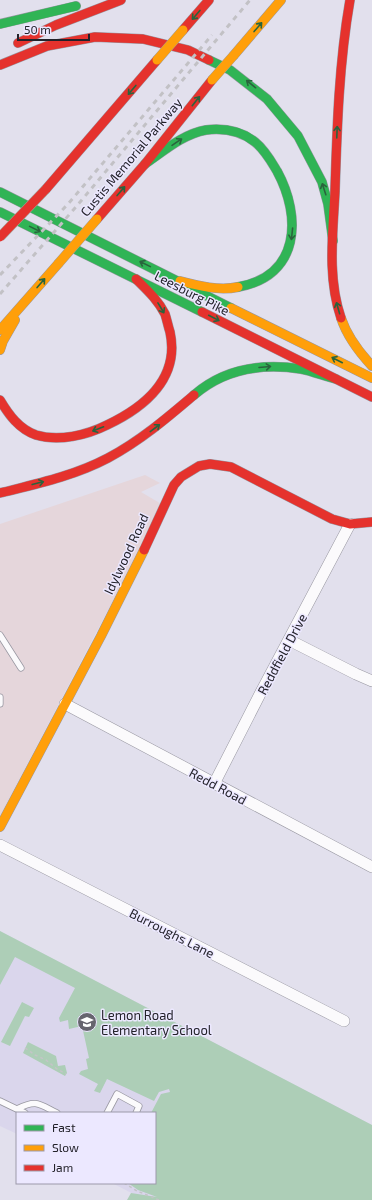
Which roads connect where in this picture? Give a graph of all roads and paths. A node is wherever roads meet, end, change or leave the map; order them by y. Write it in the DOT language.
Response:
graph roads {
  1 [pos="104,0"];
  2 [pos="121,0"];
  3 [pos="209,0"];
  4 [pos="281,0"];
  5 [pos="350,0"];
  6 [pos="0,24"];
  7 [pos="7,48"];
  8 [pos="0,65"];
  9 [pos="145,164"];
  10 [pos="0,192"];
  11 [pos="0,212"];
  12 [pos="0,237"];
  13 [pos="333,241"];
  14 [pos="136,279"];
  15 [pos="180,281"];
  16 [pos="24,302"];
  17 [pos="0,330"];
  18 [pos="0,350"];
  19 [pos="372,366"];
  20 [pos="372,378"];
  21 [pos="336,379"];
  22 [pos="372,397"];
  23 [pos="0,400"];
  24 [pos="0,493"];
  25 [pos="372,522"];
  26 [pos="350,524"];
  27 [pos="0,634"];
  28 [pos="289,640"];
  29 [pos="21,668"];
  30 [pos="372,681"];
  31 [pos="0,697"];
  32 [pos="0,704"];
  33 [pos="65,704"];
  34 [pos="214,784"];
  35 [pos="0,827"];
  36 [pos="0,844"];
  37 [pos="372,867"];
  38 [pos="344,1021"];
  39 [pos="25,1048"];
  40 [pos="66,1074"];
  41 [pos="0,1101"];
  42 [pos="17,1109"];
  43 [pos="23,1112"];
  44 [pos="55,1112"];
  45 [pos="107,1112"];
  46 [pos="136,1112"];
  47 [pos="126,1184"];
  48 [pos="159,1200"];
  1 -- 6 [label="main road"];
  2 -- 7 [label="main road"];
  3 -- 12 [label="main road, one-way, bridge"];
  9 -- 4 [label="main road, Custis Memorial Parkway, one-way, bridge"];
  13 -- 5 [label="main road, one-way"];
  13 -- 8 [label="main road, one-way"];
  9 -- 15 [label="main road, one-way"];
  16 -- 9 [label="main road, Custis Memorial Parkway, one-way, bridge"];
  15 -- 10 [label="main road, Leesburg Pike, one-way"];
  11 -- 14 [label="main road, Leesburg Pike, one-way"];
  19 -- 13 [label="main road, one-way"];
  14 -- 21 [label="main road, Leesburg Pike, one-way"];
  14 -- 23 [label="main road, one-way"];
  20 -- 15 [label="main road, Leesburg Pike, one-way"];
  16 -- 17 [label="main road, Custis Memorial Parkway"];
  16 -- 18 [label="main road"];
  21 -- 22 [label="main road, Leesburg Pike"];
  24 -- 21 [label="main road, one-way"];
  25 -- 26 [label="main road, Idylwood Road"];
  26 -- 28 [label="street, Reddfield Drive"];
  26 -- 33 [label="main road, Idylwood Road"];
  27 -- 29 [label="lane"];
  28 -- 30 [label="street"];
  28 -- 34 [label="street, Reddfield Drive"];
  31 -- 32 [label="lane"];
  33 -- 34 [label="street, Redd Road"];
  33 -- 35 [label="main road, Idylwood Road"];
  34 -- 37 [label="street, Redd Road"];
  36 -- 38 [label="street, Burroughs Lane"];
  39 -- 40 [label="path"];
  41 -- 42 [label="lane"];
  42 -- 43 [label="lane"];
  42 -- 44 [label="lane"];
  45 -- 46 [label="lane"];
  47 -- 48 [label="path"];
}
